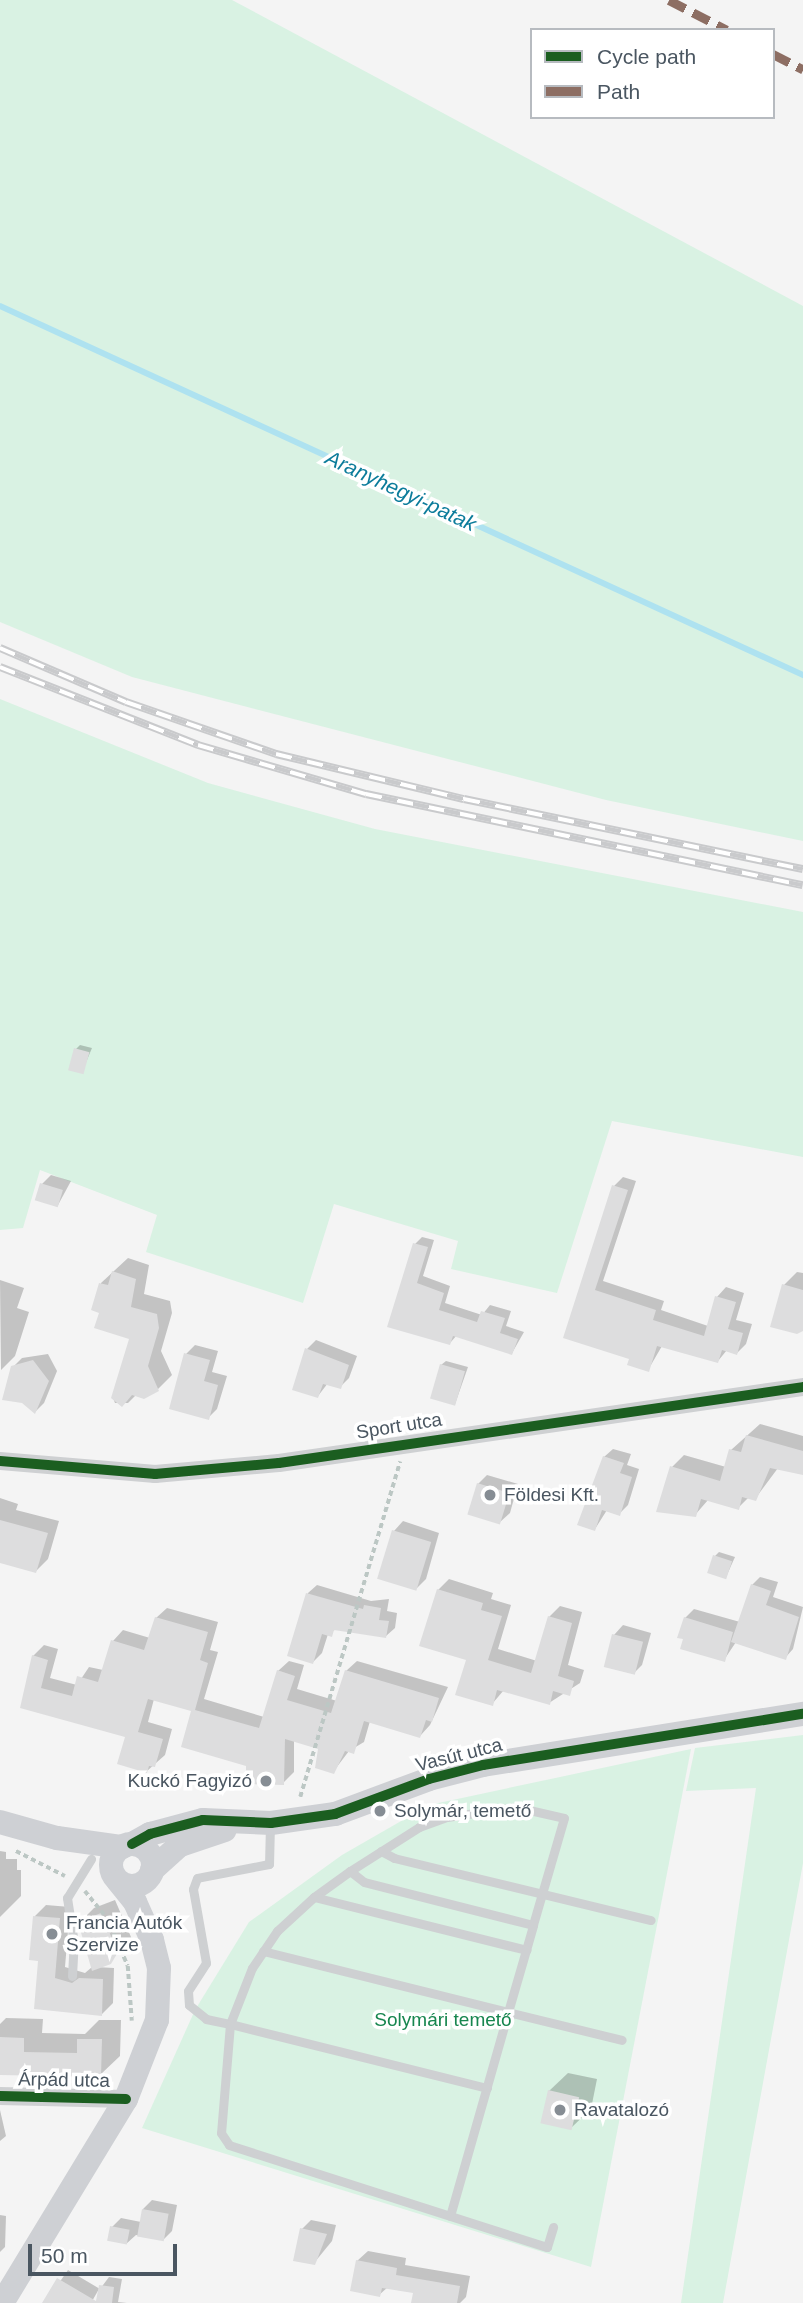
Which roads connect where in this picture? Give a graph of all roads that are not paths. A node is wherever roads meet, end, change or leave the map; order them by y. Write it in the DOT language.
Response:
graph roads {
  1 [pos="803,1387"];
  2 [pos="0,1461"];
  3 [pos="803,1714"];
  4 [pos="0,1822"];
  5 [pos="265,1823"];
  6 [pos="57,1838"];
  7 [pos="127,1845"];
  8 [pos="381,1850"];
  9 [pos="91,1859"];
  10 [pos="349,1871"];
  11 [pos="150,1875"];
  12 [pos="116,1878"];
  13 [pos="543,1894"];
  14 [pos="314,1897"];
  15 [pos="651,1920"];
  16 [pos="533,1925"];
  17 [pos="152,1940"];
  18 [pos="526,1950"];
  19 [pos="263,1951"];
  20 [pos="72,1976"];
  21 [pos="508,2012"];
  22 [pos="230,2024"];
  23 [pos="622,2040"];
  24 [pos="487,2088"];
  25 [pos="0,2096"];
  26 [pos="126,2099"];
  27 [pos="450,2216"];
  28 [pos="553,2227"];
  29 [pos="2,2303"];
  1 -- 2 [label="street, Sport utca"];
  3 -- 5 [label="main road, Vasút utca"];
  4 -- 6 [label="main road"];
  5 -- 7 [label="main road, Vasút utca"];
  5 -- 11 [label="main road, Vasút utca"];
  5 -- 22 [label="lane"];
  6 -- 7 [label="main road"];
  6 -- 9 [label="main road"];
  7 -- 11 [label="main road"];
  7 -- 12 [label="main road"];
  8 -- 10 [label="lane"];
  8 -- 13 [label="lane"];
  8 -- 13 [label="lane"];
  9 -- 12 [label="main road"];
  9 -- 20 [label="lane"];
  10 -- 14 [label="lane"];
  10 -- 16 [label="lane"];
  11 -- 12 [label="main road"];
  11 -- 17 [label="main road"];
  12 -- 17 [label="main road"];
  13 -- 15 [label="lane"];
  13 -- 16 [label="lane"];
  14 -- 18 [label="lane"];
  14 -- 19 [label="lane"];
  16 -- 18 [label="lane"];
  17 -- 26 [label="main road"];
  18 -- 21 [label="lane"];
  19 -- 21 [label="lane"];
  19 -- 22 [label="lane"];
  21 -- 23 [label="lane"];
  21 -- 24 [label="lane"];
  22 -- 24 [label="lane"];
  22 -- 27 [label="lane"];
  24 -- 27 [label="lane"];
  25 -- 26 [label="street, Árpád utca"];
  26 -- 29 [label="main road"];
  27 -- 28 [label="lane"];
}
